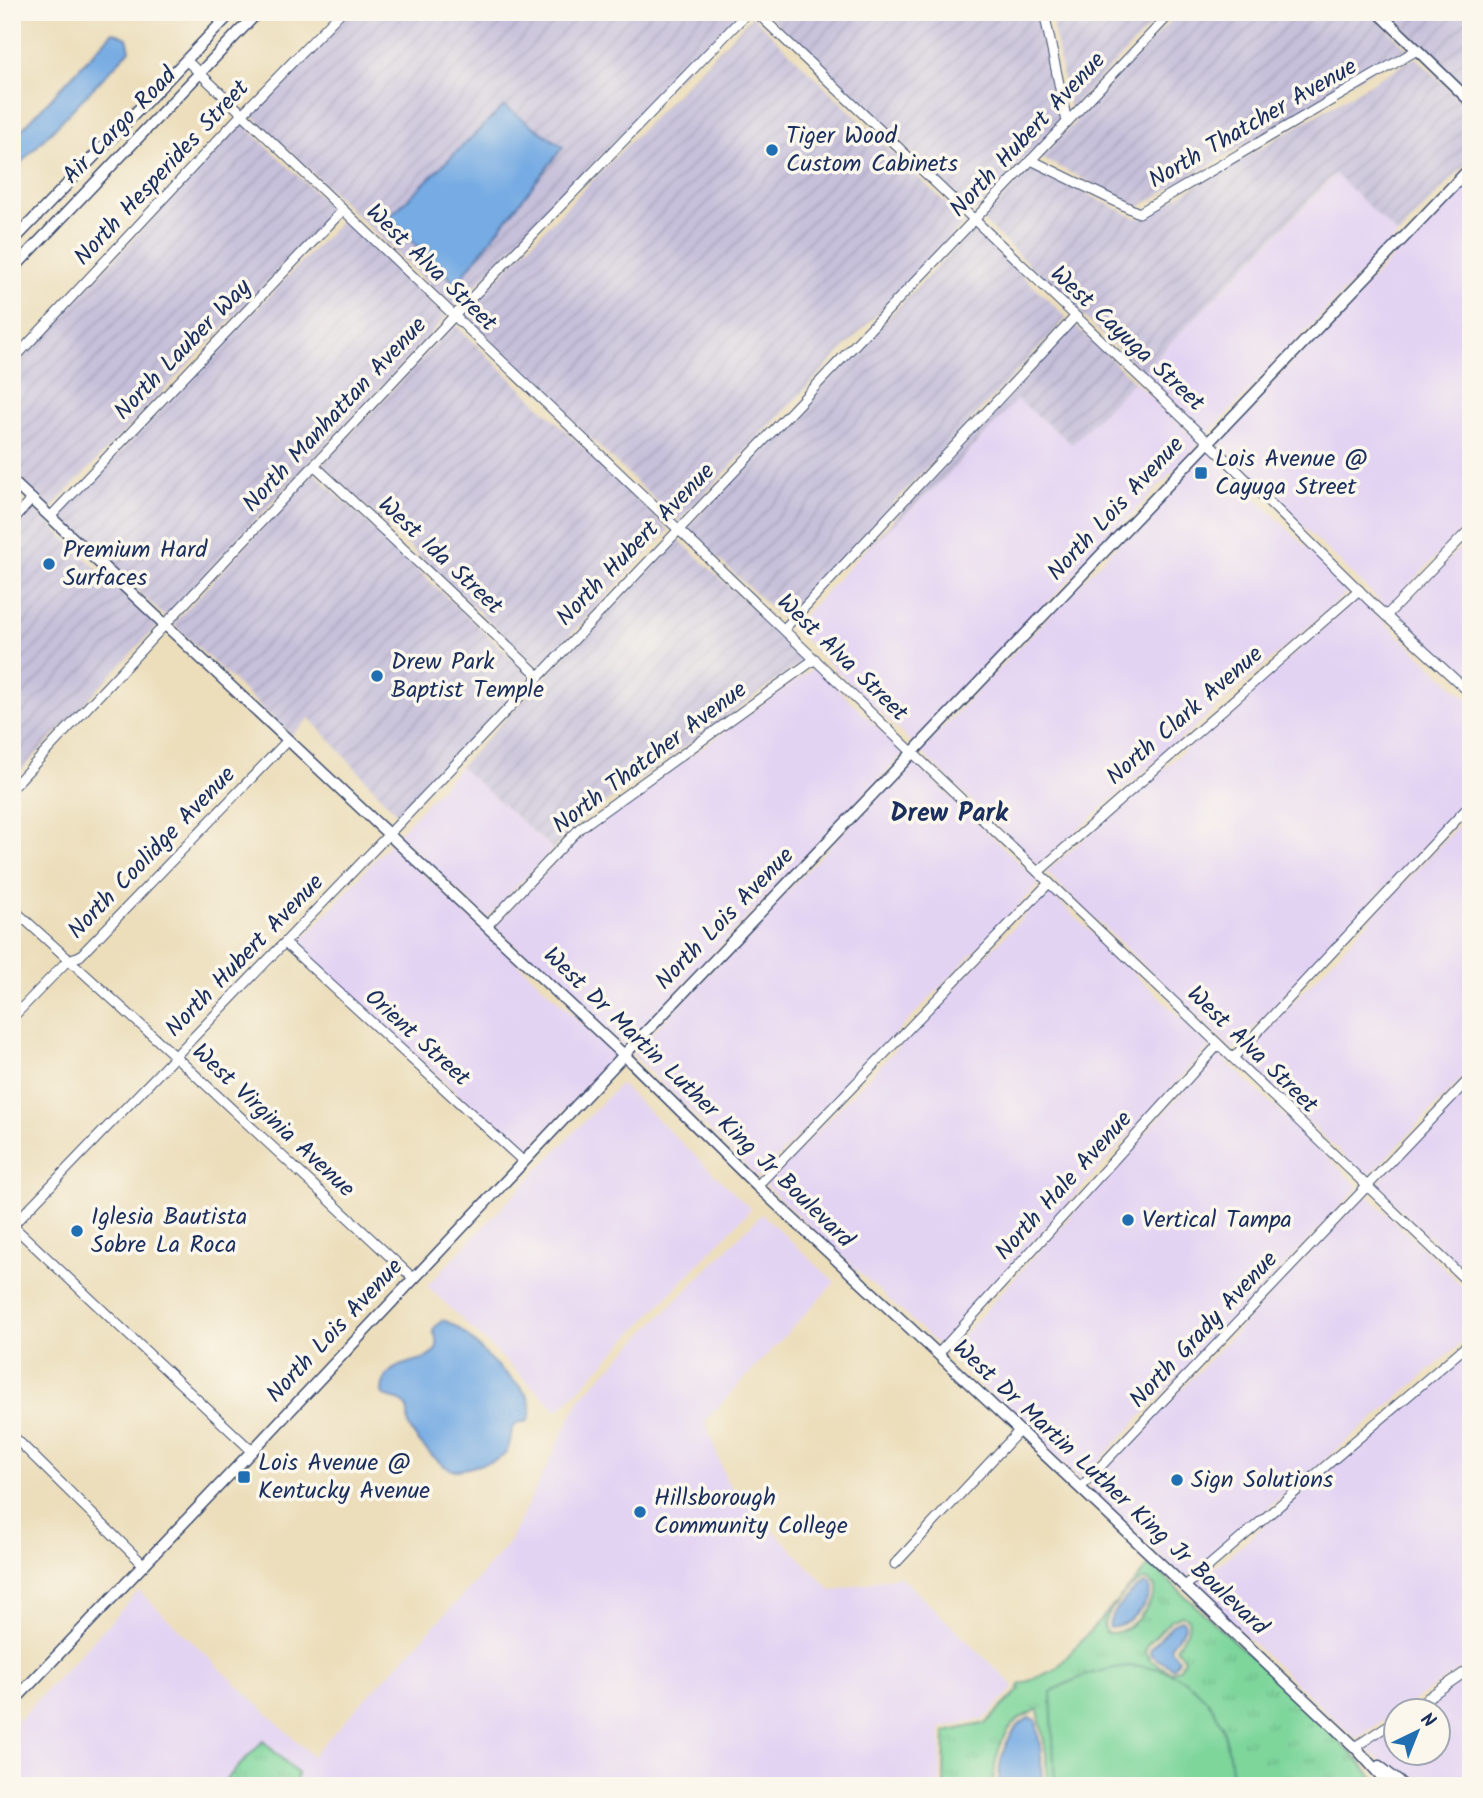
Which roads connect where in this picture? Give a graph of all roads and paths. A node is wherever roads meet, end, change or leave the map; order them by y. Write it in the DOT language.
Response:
graph roads {
  1 [pos="232,12"];
  2 [pos="258,12"];
  3 [pos="341,12"];
  4 [pos="748,12"];
  5 [pos="756,12"];
  6 [pos="1044,12"];
  7 [pos="1172,12"];
  8 [pos="1378,12"];
  9 [pos="1418,50"];
  10 [pos="186,61"];
  11 [pos="200,73"];
  12 [pos="1471,102"];
  13 [pos="242,114"];
  14 [pos="1067,122"];
  15 [pos="1031,160"];
  16 [pos="1471,167"];
  17 [pos="343,211"];
  18 [pos="974,221"];
  19 [pos="12,242"];
  20 [pos="12,270"];
  21 [pos="454,316"];
  22 [pos="1075,317"];
  23 [pos="12,361"];
  24 [pos="1208,442"];
  25 [pos="314,465"];
  26 [pos="12,481"];
  27 [pos="33,499"];
  28 [pos="51,516"];
  29 [pos="12,521"];
  30 [pos="1471,528"];
  31 [pos="677,530"];
  32 [pos="1359,590"];
  33 [pos="1386,616"];
  34 [pos="165,625"];
  35 [pos="783,629"];
  36 [pos="815,659"];
  37 [pos="539,676"];
  38 [pos="1471,694"];
  39 [pos="288,740"];
  40 [pos="912,752"];
  41 [pos="12,788"];
  42 [pos="1471,804"];
  43 [pos="389,834"];
  44 [pos="1038,872"];
  45 [pos="1049,883"];
  46 [pos="12,908"];
  47 [pos="487,926"];
  48 [pos="285,943"];
  49 [pos="68,960"];
  50 [pos="12,1018"];
  51 [pos="1218,1045"];
  52 [pos="624,1055"];
  53 [pos="175,1056"];
  54 [pos="1233,1058"];
  55 [pos="1471,1077"];
  56 [pos="524,1161"];
  57 [pos="757,1186"];
  58 [pos="1367,1186"];
  59 [pos="12,1226"];
  60 [pos="414,1279"];
  61 [pos="1471,1285"];
  62 [pos="1471,1342"];
  63 [pos="938,1354"];
  64 [pos="1020,1431"];
  65 [pos="13,1438"];
  66 [pos="252,1451"];
  67 [pos="1080,1488"];
  68 [pos="895,1564"];
  69 [pos="144,1565"];
  70 [pos="1184,1587"];
  71 [pos="1471,1668"];
  72 [pos="1430,1696"];
  73 [pos="12,1703"];
  74 [pos="1382,1729"];
  75 [pos="1355,1747"];
  76 [pos="1390,1786"];
  77 [pos="1404,1786"];
  1 -- 10 [label="street, Air Cargo Road"];
  2 -- 11 [label="street, Air Cargo Road"];
  3 -- 13 [label="street, North Hesperides Street"];
  4 -- 21 [label="street, North Manhattan Avenue"];
  5 -- 18 [label="street, West Cayuga Street"];
  6 -- 14 [label="street"];
  7 -- 14 [label="street, North Hubert Avenue"];
  8 -- 9 [label="street"];
  9 -- 12 [label="street"];
  9 -- 15 [label="street, North Thatcher Avenue"];
  10 -- 11 [label="street, West Alva Street"];
  10 -- 19 [label="street, Air Cargo Road"];
  11 -- 13 [label="street, West Alva Street"];
  11 -- 20 [label="street, Air Cargo Road"];
  13 -- 17 [label="street, West Alva Street"];
  13 -- 23 [label="street, North Hesperides Street"];
  14 -- 15 [label="street, North Hubert Avenue"];
  15 -- 18 [label="street, North Hubert Avenue"];
  16 -- 24 [label="street, North Lois Avenue"];
  17 -- 21 [label="street, West Alva Street"];
  17 -- 28 [label="street, North Lauber Way"];
  18 -- 22 [label="street, West Cayuga Street"];
  18 -- 31 [label="street, North Hubert Avenue"];
  21 -- 25 [label="street, North Manhattan Avenue"];
  21 -- 31 [label="street, West Alva Street"];
  22 -- 24 [label="street, West Cayuga Street"];
  22 -- 35 [label="street"];
  24 -- 32 [label="street, West Cayuga Street"];
  24 -- 40 [label="street, North Lois Avenue"];
  25 -- 34 [label="street, North Manhattan Avenue"];
  25 -- 37 [label="street, West Ida Street"];
  26 -- 27 [label="street, West Dr Martin Luther King Jr Boulevard"];
  27 -- 28 [label="street, West Dr Martin Luther King Jr Boulevard"];
  27 -- 29 [label="street"];
  28 -- 34 [label="street, West Dr Martin Luther King Jr Boulevard"];
  30 -- 33 [label="street"];
  31 -- 35 [label="street, West Alva Street"];
  31 -- 37 [label="street, North Hubert Avenue"];
  32 -- 33 [label="street, West Cayuga Street"];
  32 -- 44 [label="street, North Clark Avenue"];
  33 -- 38 [label="street, West Cayuga Street"];
  34 -- 39 [label="street, West Dr Martin Luther King Jr Boulevard"];
  34 -- 41 [label="street, North Manhattan Avenue"];
  35 -- 36 [label="street, West Alva Street"];
  36 -- 40 [label="street, West Alva Street"];
  36 -- 47 [label="street, North Thatcher Avenue"];
  37 -- 43 [label="street, North Hubert Avenue"];
  39 -- 43 [label="street, West Dr Martin Luther King Jr Boulevard"];
  39 -- 49 [label="street, North Coolidge Avenue"];
  40 -- 44 [label="street, West Alva Street"];
  40 -- 52 [label="street, North Lois Avenue"];
  42 -- 54 [label="street"];
  43 -- 47 [label="street, West Dr Martin Luther King Jr Boulevard"];
  43 -- 48 [label="street, North Hubert Avenue"];
  44 -- 45 [label="street, West Alva Street"];
  45 -- 51 [label="street, West Alva Street"];
  45 -- 57 [label="street"];
  46 -- 49 [label="street, West Virginia Avenue"];
  47 -- 52 [label="street, West Dr Martin Luther King Jr Boulevard"];
  48 -- 53 [label="street, North Hubert Avenue"];
  48 -- 56 [label="street, Orient Street"];
  49 -- 50 [label="street, North Coolidge Avenue"];
  49 -- 53 [label="street, West Virginia Avenue"];
  51 -- 54 [label="street, West Alva Street"];
  51 -- 63 [label="street, North Hale Avenue"];
  52 -- 56 [label="street, North Lois Avenue"];
  52 -- 57 [label="street, West Dr Martin Luther King Jr Boulevard"];
  53 -- 59 [label="street, North Hubert Avenue"];
  53 -- 60 [label="street, West Virginia Avenue"];
  54 -- 58 [label="street, West Alva Street"];
  55 -- 58 [label="street, North Grady Avenue"];
  56 -- 60 [label="street, North Lois Avenue"];
  57 -- 63 [label="street, West Dr Martin Luther King Jr Boulevard"];
  58 -- 61 [label="street, West Alva Street"];
  58 -- 67 [label="street, North Grady Avenue"];
  59 -- 66 [label="street"];
  60 -- 66 [label="street, North Lois Avenue"];
  62 -- 70 [label="street"];
  63 -- 64 [label="street, West Dr Martin Luther King Jr Boulevard"];
  64 -- 67 [label="street, West Dr Martin Luther King Jr Boulevard"];
  64 -- 68 [label="street"];
  65 -- 69 [label="street"];
  66 -- 69 [label="street, North Lois Avenue"];
  67 -- 70 [label="street, West Dr Martin Luther King Jr Boulevard"];
  69 -- 73 [label="street, North Lois Avenue"];
  70 -- 75 [label="street, West Dr Martin Luther King Jr Boulevard"];
  71 -- 72 [label="street"];
  74 -- 75 [label="street"];
  75 -- 76 [label="street, West Dr Martin Luther King Jr Boulevard"];
  75 -- 77 [label="street, West Dr Martin Luther King Jr Boulevard"];
}
